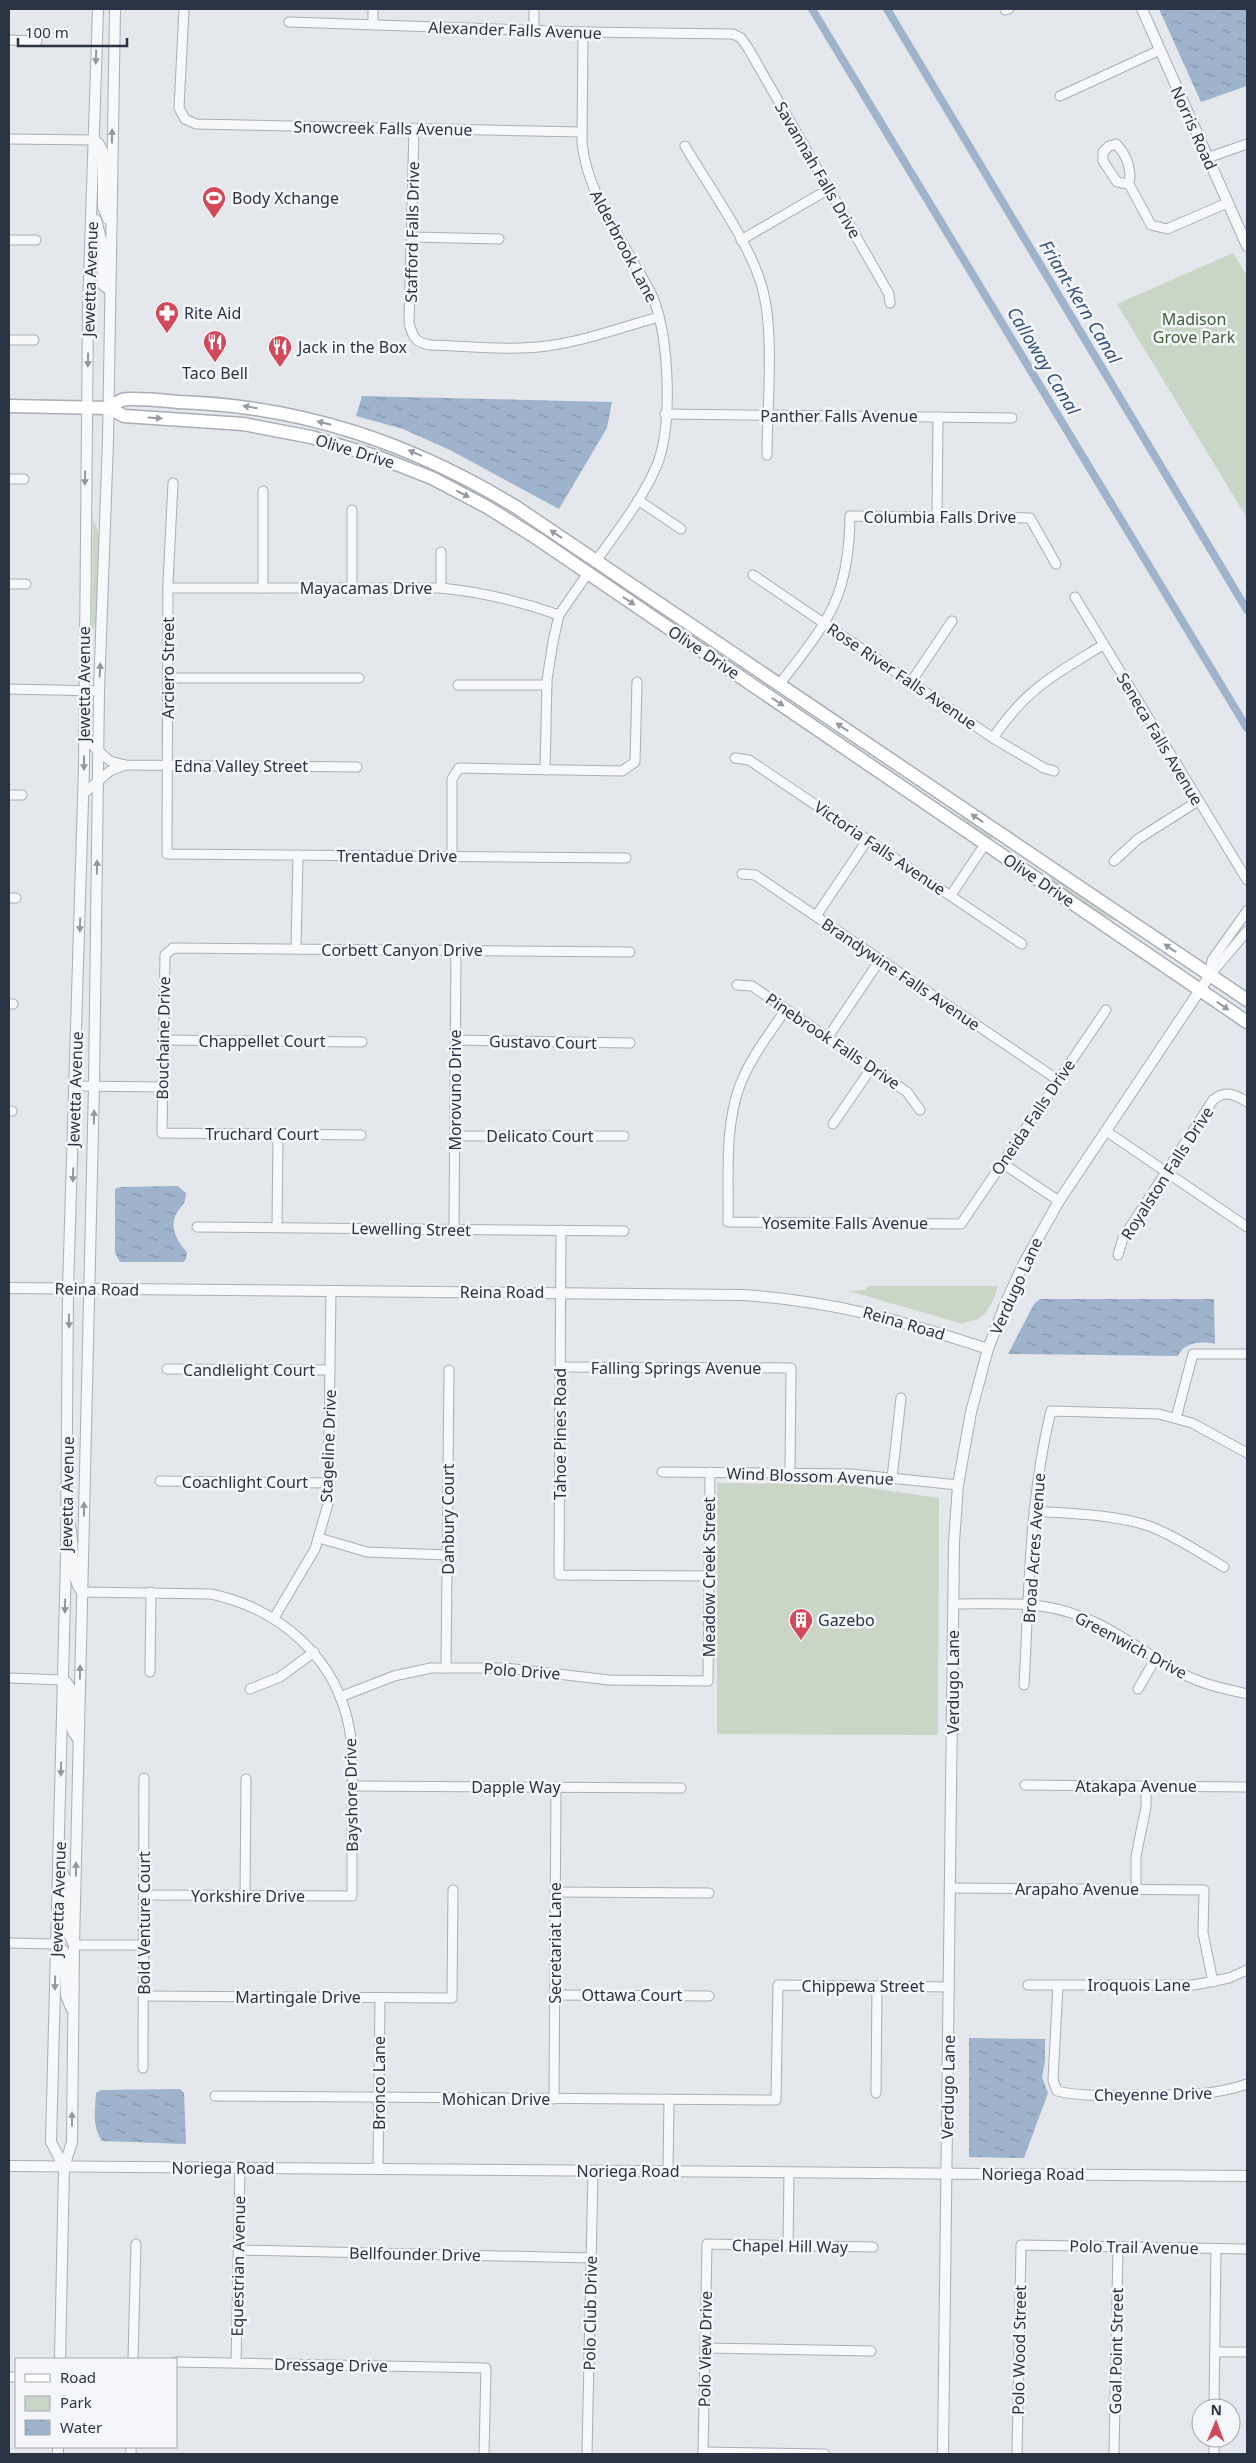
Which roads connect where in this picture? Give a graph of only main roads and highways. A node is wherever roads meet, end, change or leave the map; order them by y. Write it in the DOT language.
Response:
graph roads {
  1 [pos="9,406"];
  2 [pos="109,408"];
  3 [pos="298,416"];
  4 [pos="217,421"];
  5 [pos="420,473"];
  6 [pos="484,487"];
  7 [pos="538,539"];
  8 [pos="596,561"];
  9 [pos="588,573"];
  10 [pos="649,596"];
  11 [pos="719,662"];
  12 [pos="779,685"];
  13 [pos="985,844"];
  14 [pos="1042,862"];
  15 [pos="1247,1000"];
  16 [pos="1247,1022"];
  1 -- 2 [label="main road, Olive Drive"];
  3 -- 2 [label="main road, Olive Drive, one-way"];
  2 -- 4 [label="main road, Olive Drive, one-way"];
  3 -- 4 [label="main road"];
  6 -- 3 [label="main road, Olive Drive, one-way"];
  4 -- 5 [label="main road, Olive Drive"];
  5 -- 6 [label="main road"];
  5 -- 7 [label="main road, Olive Drive, one-way"];
  8 -- 6 [label="main road, Olive Drive, one-way"];
  7 -- 8 [label="main road"];
  7 -- 9 [label="main road, Olive Drive"];
  8 -- 10 [label="main road, Olive Drive"];
  9 -- 10 [label="main road"];
  9 -- 11 [label="main road, Olive Drive, one-way"];
  10 -- 12 [label="main road, Olive Drive"];
  11 -- 12 [label="main road"];
  11 -- 13 [label="main road, Olive Drive, one-way"];
  14 -- 12 [label="main road, Olive Drive, one-way"];
  13 -- 14 [label="main road"];
  13 -- 16 [label="main road, Olive Drive, one-way"];
  15 -- 14 [label="main road, Olive Drive, one-way"];
}
